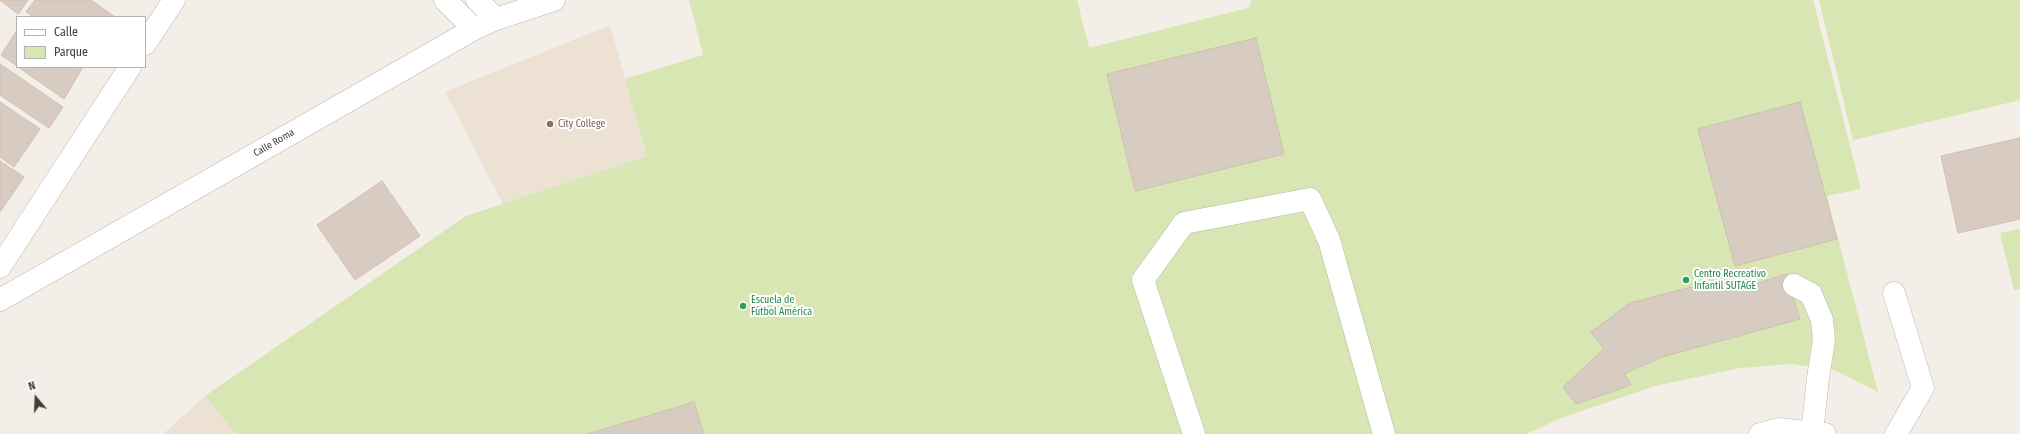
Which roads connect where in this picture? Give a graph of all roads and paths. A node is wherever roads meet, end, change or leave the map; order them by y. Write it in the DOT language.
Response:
graph roads {
  1 [pos="174,0"];
  2 [pos="444,0"];
  3 [pos="477,0"];
  4 [pos="554,0"];
  5 [pos="496,19"];
  6 [pos="474,29"];
  7 [pos="146,42"];
  8 [pos="129,68"];
  9 [pos="0,267"];
  10 [pos="1794,285"];
  11 [pos="1894,293"];
  12 [pos="0,300"];
  13 [pos="1818,433"];
  14 [pos="1194,434"];
  15 [pos="1384,434"];
  16 [pos="1760,434"];
  17 [pos="1896,434"];
  1 -- 7 [label="street"];
  2 -- 6 [label="street"];
  3 -- 5 [label="street"];
  4 -- 5 [label="street, Calle Roma"];
  5 -- 6 [label="street, Calle Roma"];
  6 -- 12 [label="street, Calle Roma"];
  8 -- 9 [label="street"];
  10 -- 13 [label="street"];
  11 -- 17 [label="street"];
  13 -- 16 [label="street"];
  14 -- 15 [label="street"];
}
